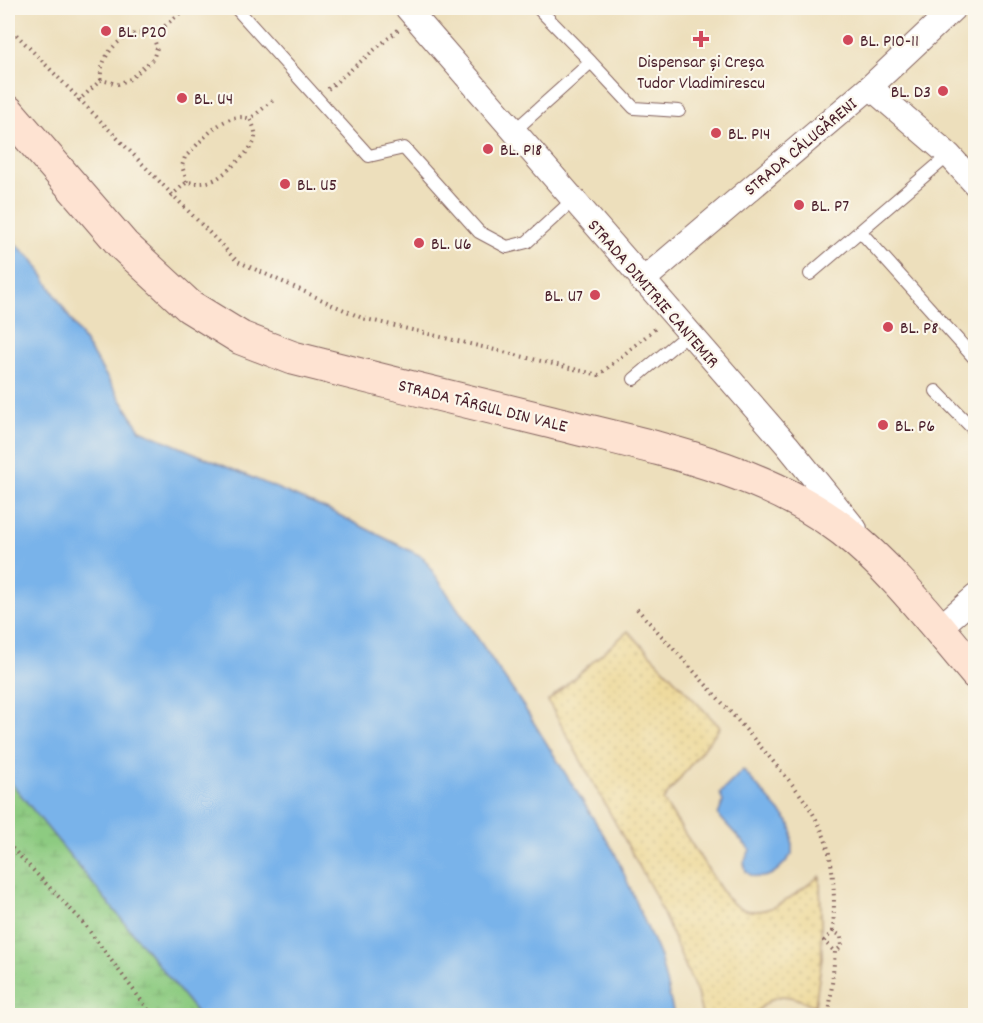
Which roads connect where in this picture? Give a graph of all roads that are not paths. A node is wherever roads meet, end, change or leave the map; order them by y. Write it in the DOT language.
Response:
graph roads {
  1 [pos="236,8"];
  2 [pos="537,8"];
  3 [pos="954,8"];
  4 [pos="411,12"];
  5 [pos="591,62"];
  6 [pos="870,87"];
  7 [pos="679,111"];
  8 [pos="8,112"];
  9 [pos="515,130"];
  10 [pos="949,155"];
  11 [pos="975,185"];
  12 [pos="573,200"];
  13 [pos="860,231"];
  14 [pos="810,274"];
  15 [pos="642,281"];
  16 [pos="690,332"];
  17 [pos="975,360"];
  18 [pos="633,379"];
  19 [pos="936,391"];
  20 [pos="975,432"];
  21 [pos="897,582"];
  22 [pos="975,596"];
  23 [pos="938,629"];
  24 [pos="975,672"];
  1 -- 12 [label="lane"];
  2 -- 5 [label="lane"];
  3 -- 6 [label="street, STRADA CĂLUGĂRENI"];
  4 -- 9 [label="street, STRADA DIMITRIE CANTEMIR"];
  5 -- 7 [label="lane"];
  5 -- 9 [label="lane"];
  6 -- 10 [label="street"];
  6 -- 15 [label="street, STRADA CĂLUGĂRENI"];
  8 -- 21 [label="street, STRADA TÂRGUL DIN VALE"];
  9 -- 12 [label="street, STRADA DIMITRIE CANTEMIR"];
  10 -- 11 [label="street"];
  10 -- 13 [label="lane"];
  12 -- 15 [label="street, STRADA DIMITRIE CANTEMIR"];
  13 -- 14 [label="lane"];
  13 -- 17 [label="lane"];
  15 -- 16 [label="street, STRADA DIMITRIE CANTEMIR"];
  16 -- 18 [label="lane"];
  16 -- 21 [label="street, STRADA DIMITRIE CANTEMIR"];
  19 -- 20 [label="lane"];
  21 -- 23 [label="street, STRADA TÂRGUL DIN VALE"];
  22 -- 23 [label="street"];
  23 -- 24 [label="street, STRADA TÂRGUL DIN VALE"];
}
